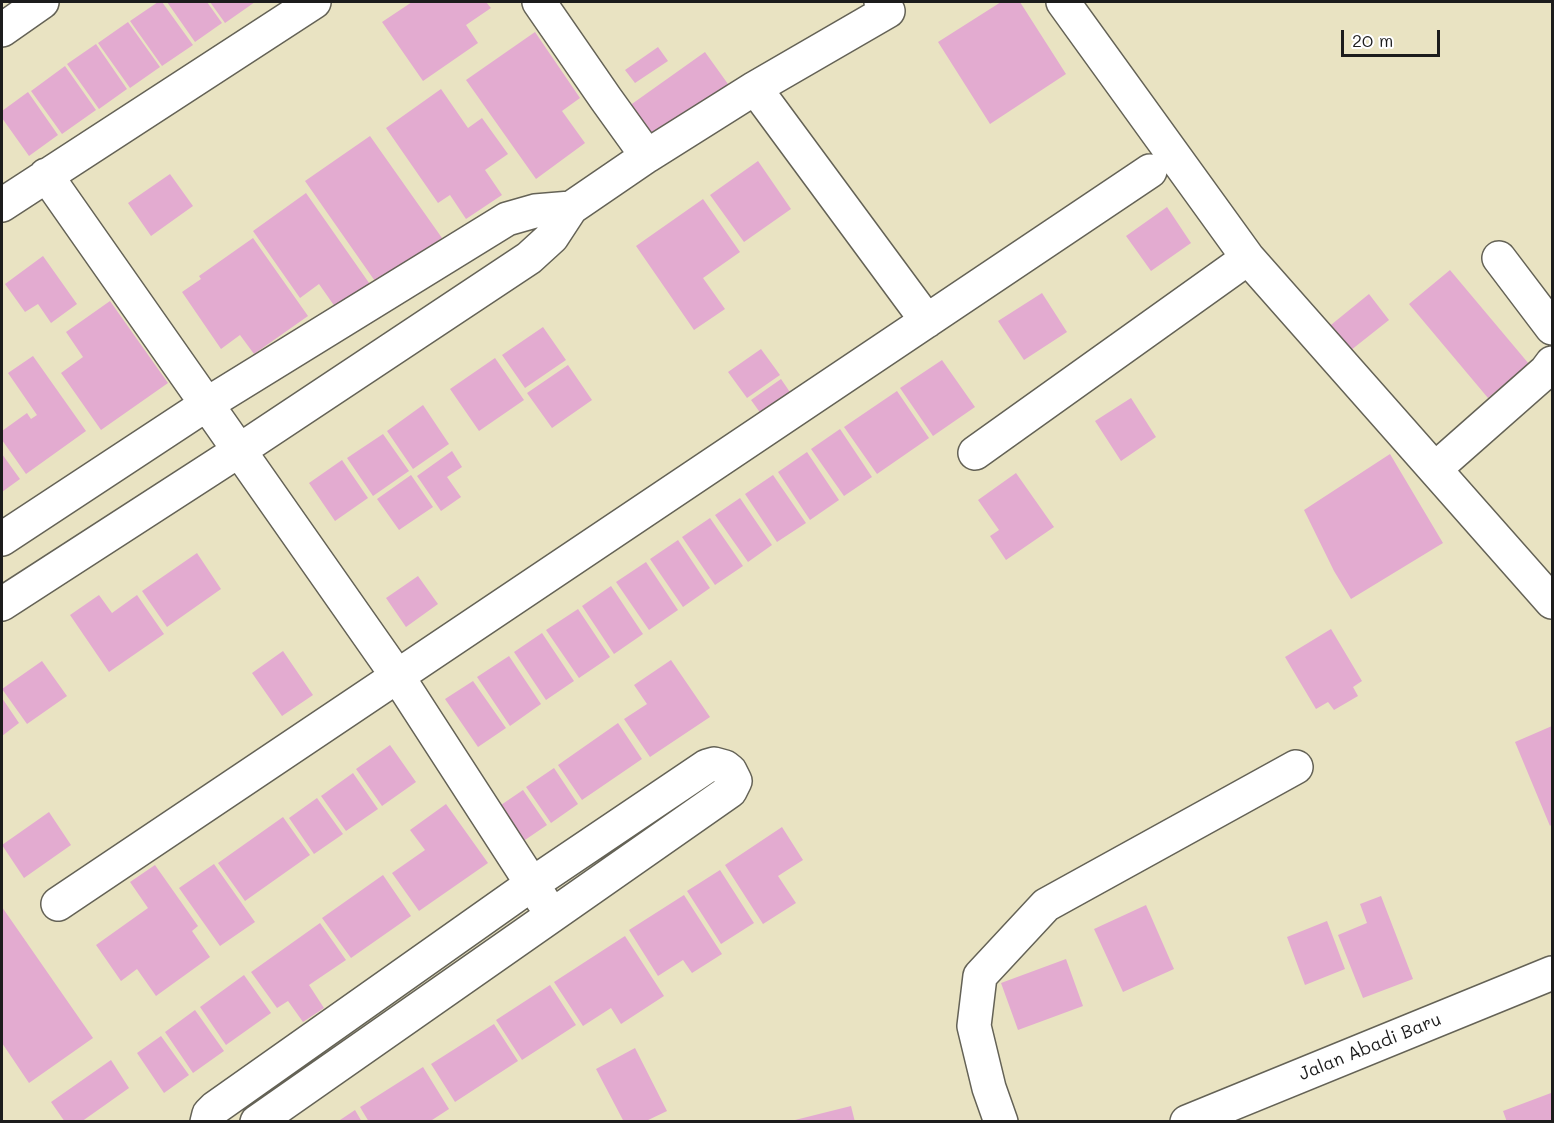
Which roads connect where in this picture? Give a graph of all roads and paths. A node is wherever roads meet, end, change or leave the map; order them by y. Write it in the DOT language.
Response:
graph roads {
  1 [pos="42,2"];
  2 [pos="314,2"];
  3 [pos="539,2"];
  4 [pos="1063,2"];
  5 [pos="891,5"];
  6 [pos="2,30"];
  7 [pos="755,88"];
  8 [pos="647,156"];
  9 [pos="1150,171"];
  10 [pos="46,175"];
  11 [pos="2,205"];
  12 [pos="571,208"];
  13 [pos="1248,258"];
  14 [pos="1499,258"];
  15 [pos="927,321"];
  16 [pos="1552,328"];
  17 [pos="1552,363"];
  18 [pos="207,404"];
  19 [pos="240,450"];
  20 [pos="975,453"];
  21 [pos="1435,469"];
  22 [pos="2,538"];
  23 [pos="1552,602"];
  24 [pos="2,604"];
  25 [pos="398,677"];
  26 [pos="1296,767"];
  27 [pos="532,884"];
  28 [pos="58,904"];
  29 [pos="551,915"];
  30 [pos="1552,973"];
  31 [pos="207,1122"];
  32 [pos="257,1122"];
  33 [pos="1001,1122"];
  34 [pos="1187,1122"];
  1 -- 6 [label="street"];
  2 -- 10 [label="street"];
  3 -- 8 [label="street"];
  4 -- 13 [label="street"];
  5 -- 7 [label="street"];
  7 -- 8 [label="street"];
  7 -- 15 [label="street"];
  8 -- 12 [label="street"];
  9 -- 15 [label="street"];
  10 -- 11 [label="street"];
  10 -- 18 [label="street"];
  12 -- 18 [label="street"];
  12 -- 19 [label="street"];
  13 -- 20 [label="street"];
  13 -- 21 [label="street"];
  14 -- 16 [label="street"];
  15 -- 25 [label="street"];
  17 -- 21 [label="street"];
  18 -- 19 [label="street"];
  18 -- 22 [label="street"];
  19 -- 24 [label="street"];
  19 -- 25 [label="street"];
  21 -- 23 [label="street"];
  25 -- 27 [label="street"];
  25 -- 28 [label="street"];
  26 -- 33 [label="street"];
  27 -- 29 [label="street"];
  27 -- 29 [label="street"];
  27 -- 31 [label="street"];
  29 -- 32 [label="street"];
  30 -- 34 [label="street, Jalan Abadi Baru"];
}
